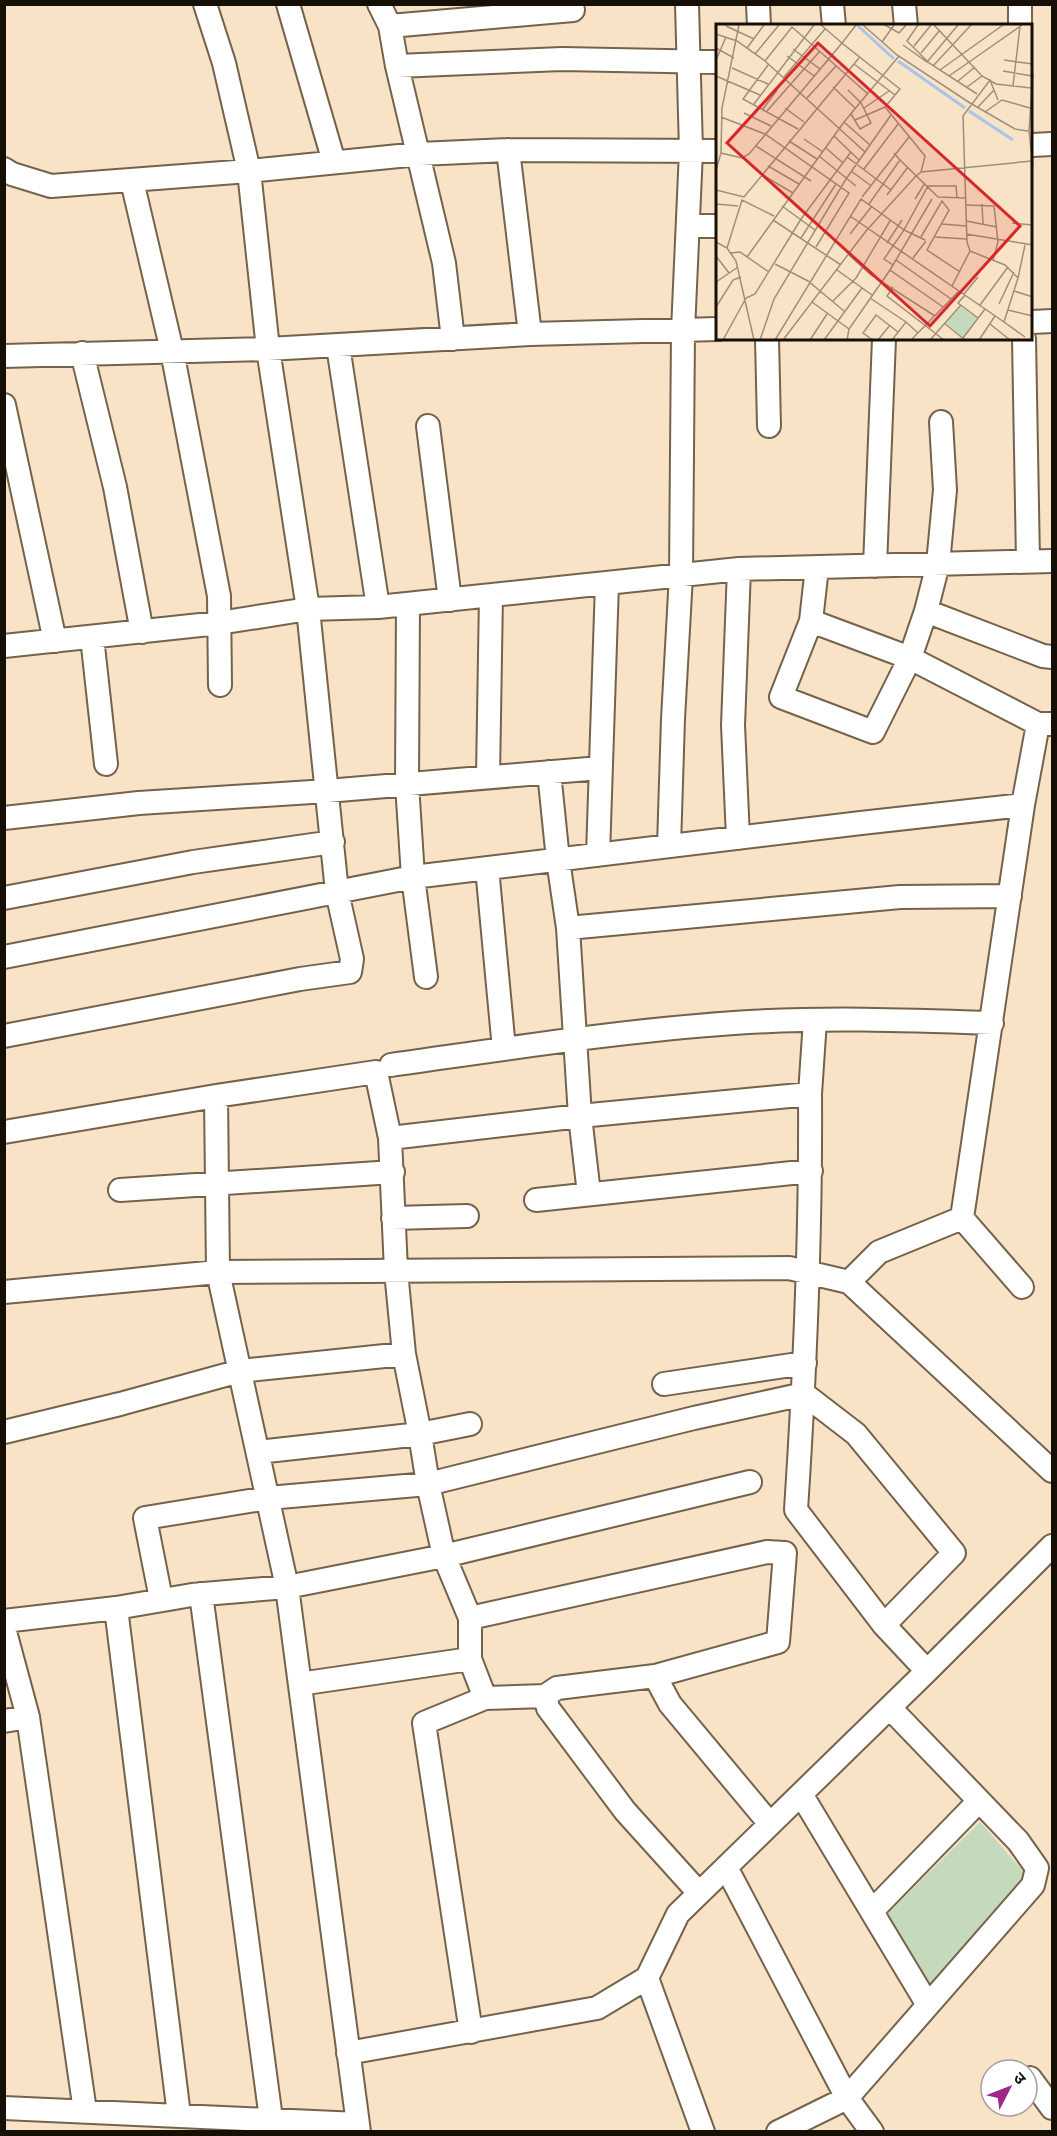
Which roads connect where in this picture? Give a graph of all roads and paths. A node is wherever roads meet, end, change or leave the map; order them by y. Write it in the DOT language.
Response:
graph roads {
  1 [pos="205,4"];
  2 [pos="288,4"];
  3 [pos="379,4"];
  4 [pos="687,4"];
  5 [pos="758,4"];
  6 [pos="832,4"];
  7 [pos="904,4"];
  8 [pos="1020,4"];
  9 [pos="573,10"];
  10 [pos="759,24"];
  11 [pos="834,24"];
  12 [pos="906,24"];
  13 [pos="1020,24"];
  14 [pos="390,26"];
  15 [pos="690,62"];
  16 [pos="716,63"];
  17 [pos="397,66"];
  18 [pos="1053,144"];
  19 [pos="1033,145"];
  20 [pos="508,150"];
  21 [pos="691,151"];
  22 [pos="716,151"];
  23 [pos="419,154"];
  24 [pos="334,162"];
  25 [pos="4,169"];
  26 [pos="249,171"];
  27 [pos="132,181"];
  28 [pos="688,226"];
  29 [pos="716,226"];
  30 [pos="1053,321"];
  31 [pos="1033,322"];
  32 [pos="716,329"];
  33 [pos="683,331"];
  34 [pos="530,334"];
  35 [pos="453,339"];
  36 [pos="767,340"];
  37 [pos="884,340"];
  38 [pos="1024,340"];
  39 [pos="338,346"];
  40 [pos="268,349"];
  41 [pos="172,351"];
  42 [pos="82,353"];
  43 [pos="4,356"];
  44 [pos="4,405"];
  45 [pos="941,422"];
  46 [pos="428,426"];
  47 [pos="769,426"];
  48 [pos="1028,561"];
  49 [pos="1053,561"];
  50 [pos="938,564"];
  51 [pos="875,566"];
  52 [pos="817,567"];
  53 [pos="739,569"];
  54 [pos="681,575"];
  55 [pos="607,583"];
  56 [pos="491,595"];
  57 [pos="450,600"];
  58 [pos="408,604"];
  59 [pos="378,607"];
  60 [pos="308,609"];
  61 [pos="926,611"];
  62 [pos="811,621"];
  63 [pos="219,623"];
  64 [pos="142,632"];
  65 [pos="92,637"];
  66 [pos="55,641"];
  67 [pos="4,646"];
  68 [pos="1053,657"];
  69 [pos="910,658"];
  70 [pos="220,685"];
  71 [pos="1045,724"];
  72 [pos="106,764"];
  73 [pos="600,768"];
  74 [pos="549,772"];
  75 [pos="488,777"];
  76 [pos="407,784"];
  77 [pos="327,791"];
  78 [pos="1023,806"];
  79 [pos="4,818"];
  80 [pos="738,838"];
  81 [pos="333,842"];
  82 [pos="669,846"];
  83 [pos="598,855"];
  84 [pos="558,860"];
  85 [pos="487,868"];
  86 [pos="413,877"];
  87 [pos="337,892"];
  88 [pos="1010,896"];
  89 [pos="4,898"];
  90 [pos="568,928"];
  91 [pos="4,957"];
  92 [pos="426,977"];
  93 [pos="815,1020"];
  94 [pos="992,1023"];
  95 [pos="4,1036"];
  96 [pos="575,1039"];
  97 [pos="504,1049"];
  98 [pos="391,1065"];
  99 [pos="810,1094"];
  100 [pos="216,1096"];
  101 [pos="580,1116"];
  102 [pos="4,1132"];
  103 [pos="390,1138"];
  104 [pos="811,1171"];
  105 [pos="393,1172"];
  106 [pos="218,1183"];
  107 [pos="120,1190"];
  108 [pos="589,1194"];
  109 [pos="536,1200"];
  110 [pos="467,1216"];
  111 [pos="393,1218"];
  112 [pos="962,1218"];
  113 [pos="396,1271"];
  114 [pos="218,1272"];
  115 [pos="808,1272"];
  116 [pos="849,1282"];
  117 [pos="1022,1287"];
  118 [pos="4,1292"];
  119 [pos="404,1354"];
  120 [pos="805,1363"];
  121 [pos="240,1371"];
  122 [pos="664,1384"];
  123 [pos="804,1395"];
  124 [pos="470,1424"];
  125 [pos="4,1432"];
  126 [pos="420,1434"];
  127 [pos="258,1452"];
  128 [pos="1053,1471"];
  129 [pos="750,1482"];
  130 [pos="428,1484"];
  131 [pos="268,1498"];
  132 [pos="1053,1546"];
  133 [pos="444,1556"];
  134 [pos="287,1587"];
  135 [pos="201,1594"];
  136 [pos="161,1599"];
  137 [pos="116,1608"];
  138 [pos="471,1618"];
  139 [pos="4,1621"];
  140 [pos="884,1624"];
  141 [pos="4,1628"];
  142 [pos="470,1659"];
  143 [pos="927,1671"];
  144 [pos="655,1676"];
  145 [pos="306,1683"];
  146 [pos="545,1696"];
  147 [pos="485,1698"];
  148 [pos="890,1708"];
  149 [pos="28,1717"];
  150 [pos="4,1721"];
  151 [pos="801,1794"];
  152 [pos="979,1801"];
  153 [pos="771,1824"];
  154 [pos="726,1867"];
  155 [pos="699,1893"];
  156 [pos="872,1911"];
  157 [pos="647,1978"];
  158 [pos="928,2005"];
  159 [pos="471,2032"];
  160 [pos="348,2053"];
  161 [pos="1039,2090"];
  162 [pos="847,2098"];
  163 [pos="4,2108"];
  164 [pos="1053,2108"];
  165 [pos="85,2111"];
  166 [pos="179,2115"];
  167 [pos="271,2119"];
  168 [pos="358,2128"];
  169 [pos="703,2132"];
  170 [pos="778,2132"];
  171 [pos="872,2132"];
  1 -- 26 [label="street"];
  2 -- 24 [label="street"];
  3 -- 14 [label="street"];
  4 -- 15 [label="street"];
  5 -- 10 [label="street"];
  6 -- 11 [label="street"];
  7 -- 12 [label="street"];
  8 -- 13 [label="street"];
  9 -- 14 [label="street"];
  14 -- 17 [label="street"];
  15 -- 16 [label="street"];
  15 -- 17 [label="street"];
  15 -- 21 [label="street"];
  17 -- 23 [label="street"];
  18 -- 19 [label="street"];
  20 -- 21 [label="street"];
  20 -- 23 [label="street"];
  20 -- 34 [label="street"];
  21 -- 22 [label="street"];
  21 -- 28 [label="street"];
  23 -- 24 [label="street"];
  23 -- 35 [label="street"];
  24 -- 26 [label="street"];
  25 -- 27 [label="street"];
  26 -- 27 [label="street"];
  26 -- 40 [label="street"];
  27 -- 41 [label="street"];
  28 -- 29 [label="street"];
  28 -- 33 [label="street"];
  30 -- 31 [label="street"];
  32 -- 33 [label="street"];
  33 -- 34 [label="street"];
  33 -- 54 [label="street"];
  34 -- 35 [label="street"];
  35 -- 39 [label="street"];
  36 -- 47 [label="street"];
  37 -- 51 [label="street"];
  38 -- 48 [label="street"];
  39 -- 40 [label="street"];
  39 -- 59 [label="street"];
  40 -- 41 [label="street"];
  40 -- 60 [label="street"];
  41 -- 42 [label="street"];
  41 -- 63 [label="street"];
  42 -- 43 [label="street"];
  42 -- 64 [label="street"];
  44 -- 66 [label="street"];
  45 -- 50 [label="street"];
  46 -- 57 [label="street"];
  48 -- 49 [label="street"];
  48 -- 50 [label="street"];
  50 -- 51 [label="street"];
  50 -- 61 [label="street"];
  51 -- 52 [label="street"];
  52 -- 53 [label="street"];
  52 -- 62 [label="street"];
  53 -- 54 [label="street"];
  53 -- 80 [label="street"];
  54 -- 55 [label="street"];
  54 -- 82 [label="street"];
  55 -- 56 [label="street"];
  55 -- 73 [label="street"];
  56 -- 57 [label="street"];
  56 -- 75 [label="street"];
  57 -- 58 [label="street"];
  58 -- 59 [label="street"];
  58 -- 76 [label="street"];
  59 -- 60 [label="street"];
  60 -- 63 [label="street"];
  60 -- 77 [label="street"];
  61 -- 68 [label="street"];
  61 -- 69 [label="street"];
  62 -- 69 [label="street"];
  62 -- 69 [label="street"];
  63 -- 64 [label="street"];
  63 -- 70 [label="street"];
  64 -- 65 [label="street"];
  65 -- 66 [label="street"];
  65 -- 72 [label="street"];
  66 -- 67 [label="street"];
  69 -- 71 [label="street"];
  71 -- 78 [label="street"];
  73 -- 74 [label="street"];
  73 -- 83 [label="street"];
  74 -- 75 [label="street"];
  74 -- 84 [label="street"];
  75 -- 76 [label="street"];
  76 -- 77 [label="street"];
  76 -- 86 [label="street"];
  77 -- 79 [label="street"];
  77 -- 81 [label="street"];
  78 -- 80 [label="street"];
  78 -- 88 [label="street"];
  80 -- 82 [label="street"];
  81 -- 87 [label="street"];
  81 -- 89 [label="street"];
  82 -- 83 [label="street"];
  83 -- 84 [label="street"];
  84 -- 85 [label="street"];
  84 -- 90 [label="street"];
  85 -- 86 [label="street"];
  85 -- 97 [label="street"];
  86 -- 87 [label="street"];
  86 -- 92 [label="street"];
  87 -- 91 [label="street"];
  87 -- 95 [label="street"];
  88 -- 90 [label="street"];
  88 -- 94 [label="street"];
  90 -- 96 [label="street"];
  93 -- 94 [label="street"];
  93 -- 96 [label="street"];
  93 -- 99 [label="street"];
  94 -- 112 [label="street"];
  96 -- 97 [label="street"];
  96 -- 101 [label="street"];
  97 -- 98 [label="street"];
  99 -- 101 [label="street"];
  99 -- 104 [label="street"];
  100 -- 102 [label="street"];
  100 -- 103 [label="street"];
  100 -- 106 [label="street"];
  101 -- 103 [label="street"];
  101 -- 108 [label="street"];
  103 -- 105 [label="street"];
  104 -- 108 [label="street"];
  104 -- 115 [label="street"];
  105 -- 106 [label="street"];
  105 -- 111 [label="street"];
  106 -- 107 [label="street"];
  106 -- 114 [label="street"];
  108 -- 109 [label="street"];
  110 -- 111 [label="street"];
  111 -- 113 [label="street"];
  112 -- 116 [label="street"];
  112 -- 117 [label="street"];
  113 -- 114 [label="street"];
  113 -- 115 [label="street"];
  113 -- 119 [label="street"];
  114 -- 118 [label="street"];
  114 -- 121 [label="street"];
  115 -- 116 [label="street"];
  115 -- 120 [label="street"];
  116 -- 128 [label="street"];
  119 -- 121 [label="street"];
  119 -- 126 [label="street"];
  120 -- 122 [label="street"];
  120 -- 123 [label="street"];
  121 -- 125 [label="street"];
  121 -- 127 [label="street"];
  123 -- 130 [label="street"];
  123 -- 140 [label="street"];
  123 -- 140 [label="street"];
  124 -- 126 [label="street"];
  126 -- 127 [label="street"];
  126 -- 130 [label="street"];
  127 -- 131 [label="street"];
  129 -- 133 [label="street"];
  130 -- 131 [label="street"];
  130 -- 133 [label="street"];
  131 -- 134 [label="street"];
  131 -- 136 [label="street"];
  132 -- 143 [label="street"];
  133 -- 134 [label="street"];
  133 -- 138 [label="street"];
  134 -- 135 [label="street"];
  134 -- 160 [label="street"];
  135 -- 136 [label="street"];
  135 -- 167 [label="street"];
  136 -- 137 [label="street"];
  137 -- 139 [label="street"];
  137 -- 166 [label="street"];
  138 -- 142 [label="street"];
  138 -- 144 [label="street"];
  140 -- 143 [label="street"];
  141 -- 149 [label="street"];
  142 -- 145 [label="street"];
  142 -- 147 [label="street"];
  143 -- 148 [label="street"];
  144 -- 146 [label="street"];
  144 -- 153 [label="street"];
  146 -- 147 [label="street"];
  146 -- 155 [label="street"];
  147 -- 159 [label="street"];
  148 -- 151 [label="street"];
  148 -- 152 [label="street"];
  149 -- 150 [label="street"];
  149 -- 165 [label="street"];
  151 -- 153 [label="street"];
  151 -- 156 [label="street"];
  152 -- 156 [label="street"];
  152 -- 158 [label="street"];
  153 -- 154 [label="street"];
  154 -- 155 [label="street"];
  154 -- 162 [label="street"];
  155 -- 157 [label="street"];
  156 -- 158 [label="street"];
  157 -- 159 [label="street"];
  157 -- 169 [label="street"];
  158 -- 162 [label="street"];
  159 -- 160 [label="street"];
  160 -- 168 [label="street"];
  161 -- 164 [label="street"];
  162 -- 170 [label="street"];
  162 -- 171 [label="street"];
  163 -- 165 [label="street"];
  165 -- 166 [label="street"];
  166 -- 167 [label="street"];
  167 -- 168 [label="street"];
}
